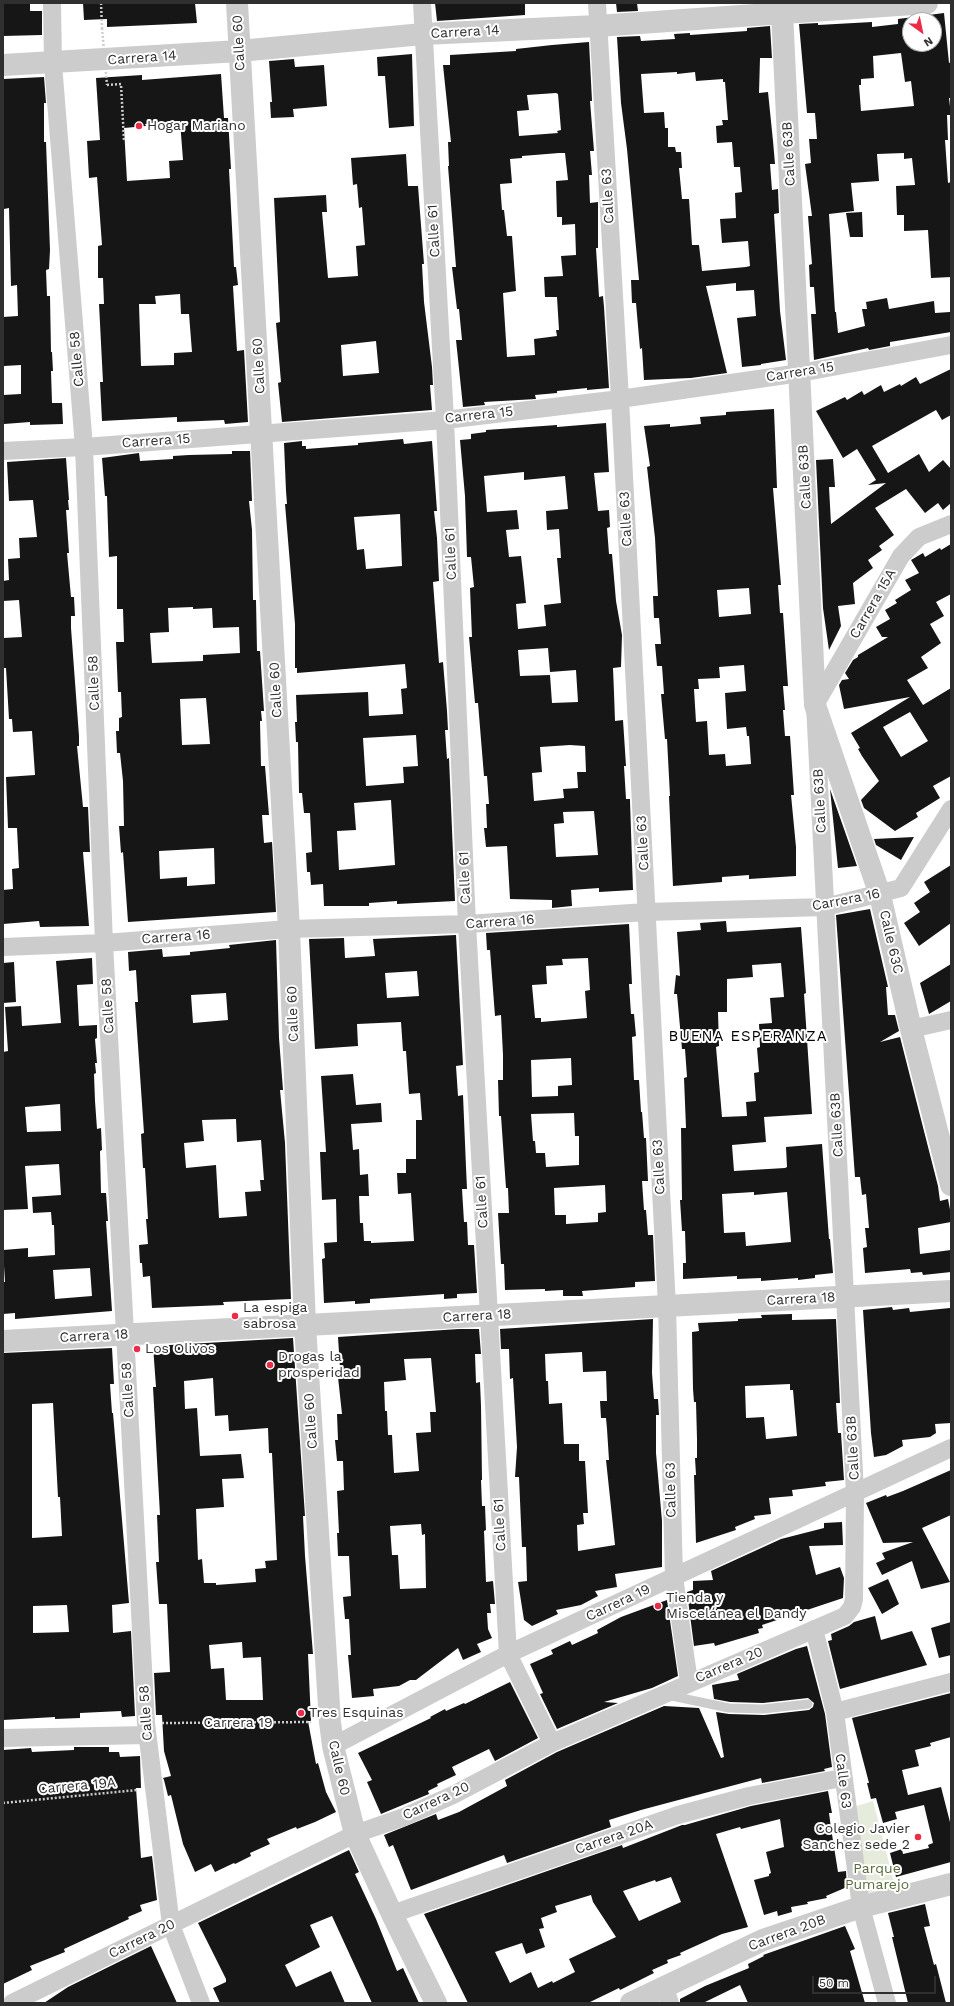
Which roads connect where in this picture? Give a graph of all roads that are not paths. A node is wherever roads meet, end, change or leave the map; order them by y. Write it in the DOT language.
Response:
graph roads {
  1 [pos="52,3"];
  2 [pos="237,3"];
  3 [pos="422,3"];
  4 [pos="596,3"];
  5 [pos="927,3"];
  6 [pos="782,7"];
  7 [pos="598,26"];
  8 [pos="423,34"];
  9 [pos="239,51"];
  10 [pos="53,64"];
  11 [pos="3,65"];
  12 [pos="951,346"];
  13 [pos="800,373"];
  14 [pos="620,399"];
  15 [pos="445,420"];
  16 [pos="263,433"];
  17 [pos="84,447"];
  18 [pos="3,451"];
  19 [pos="951,524"];
  20 [pos="815,705"];
  21 [pos="951,809"];
  22 [pos="880,894"];
  23 [pos="825,907"];
  24 [pos="646,912"];
  25 [pos="467,924"];
  26 [pos="289,929"];
  27 [pos="104,943"];
  28 [pos="3,947"];
  29 [pos="950,1019"];
  30 [pos="911,1029"];
  31 [pos="946,1144"];
  32 [pos="951,1185"];
  33 [pos="951,1291"];
  34 [pos="845,1297"];
  35 [pos="667,1306"];
  36 [pos="489,1315"];
  37 [pos="305,1325"];
  38 [pos="125,1334"];
  39 [pos="3,1341"];
  40 [pos="951,1448"];
  41 [pos="856,1493"];
  42 [pos="674,1577"];
  43 [pos="854,1599"];
  44 [pos="814,1629"];
  45 [pos="508,1654"];
  46 [pos="689,1682"];
  47 [pos="951,1682"];
  48 [pos="662,1694"];
  49 [pos="808,1704"];
  50 [pos="835,1712"];
  51 [pos="146,1729"];
  52 [pos="3,1738"];
  53 [pos="552,1743"];
  54 [pos="333,1746"];
  55 [pos="842,1778"];
  56 [pos="355,1834"];
  57 [pos="951,1884"];
  58 [pos="861,1907"];
  59 [pos="392,1914"];
  60 [pos="170,1925"];
  61 [pos="667,1994"];
  62 [pos="12,2003"];
  63 [pos="201,2003"];
  64 [pos="436,2003"];
  65 [pos="631,2003"];
  66 [pos="887,2003"];
  1 -- 10 [label="street, Calle 58"];
  2 -- 9 [label="street, Calle 60"];
  3 -- 8 [label="street, Calle 61"];
  4 -- 7 [label="street, Calle 63"];
  5 -- 6 [label="street, Carrera 14"];
  6 -- 7 [label="street, Carrera 14"];
  6 -- 13 [label="street, Calle 63B"];
  7 -- 8 [label="street, Carrera 14"];
  7 -- 14 [label="street, Calle 63"];
  8 -- 9 [label="street, Carrera 14"];
  8 -- 15 [label="street, Calle 61"];
  9 -- 10 [label="street, Carrera 14"];
  9 -- 16 [label="street, Calle 60"];
  10 -- 11 [label="street, Carrera 14"];
  10 -- 17 [label="street, Calle 58"];
  12 -- 13 [label="street, Carrera 15"];
  13 -- 14 [label="street, Carrera 15"];
  13 -- 20 [label="street, Calle 63B"];
  14 -- 15 [label="street, Carrera 15"];
  14 -- 24 [label="street, Calle 63"];
  15 -- 16 [label="street, Carrera 15"];
  15 -- 25 [label="street, Calle 61"];
  16 -- 17 [label="street, Carrera 15"];
  16 -- 26 [label="street, Calle 60"];
  17 -- 18 [label="street, Carrera 15"];
  17 -- 27 [label="street, Calle 58"];
  19 -- 20 [label="street, Carrera 15A"];
  20 -- 22 [label="street, Calle 63C"];
  20 -- 23 [label="street, Calle 63B"];
  21 -- 22 [label="street, Carrera 16"];
  22 -- 23 [label="street, Carrera 16"];
  22 -- 30 [label="street, Calle 63C"];
  23 -- 24 [label="street, Carrera 16"];
  23 -- 34 [label="street, Calle 63B"];
  24 -- 25 [label="street, Carrera 16"];
  24 -- 35 [label="street, Calle 63"];
  25 -- 26 [label="street, Carrera 16"];
  25 -- 36 [label="street, Calle 61"];
  26 -- 27 [label="street, Carrera 16"];
  26 -- 37 [label="street, Calle 60"];
  27 -- 28 [label="street, Carrera 16"];
  27 -- 38 [label="street, Calle 58"];
  29 -- 30 [label="street"];
  30 -- 31 [label="street, Calle 63C"];
  31 -- 32 [label="street, Calle 63C"];
  33 -- 34 [label="street, Carrera 18"];
  34 -- 35 [label="street, Carrera 18"];
  34 -- 41 [label="street, Calle 63B"];
  35 -- 36 [label="street, Carrera 18"];
  35 -- 42 [label="street, Calle 63"];
  36 -- 37 [label="street, Carrera 18"];
  36 -- 45 [label="street, Calle 61"];
  37 -- 38 [label="street, Carrera 18"];
  37 -- 54 [label="street, Calle 60"];
  38 -- 39 [label="street, Carrera 18"];
  38 -- 51 [label="street, Calle 58"];
  40 -- 41 [label="street, Carrera 19"];
  41 -- 42 [label="street, Carrera 19"];
  41 -- 43 [label="street, Calle 63B"];
  42 -- 45 [label="street, Carrera 19"];
  42 -- 46 [label="street, Calle 63"];
  43 -- 44 [label="street, Carrera 20"];
  44 -- 46 [label="street, Carrera 20"];
  44 -- 50 [label="street, Calle 63"];
  45 -- 53 [label="street, Calle 61"];
  45 -- 54 [label="street, Carrera 19"];
  46 -- 48 [label="street, Carrera 20"];
  47 -- 50 [label="street"];
  48 -- 49 [label="lane"];
  48 -- 53 [label="street, Carrera 20"];
  50 -- 55 [label="street, Calle 63"];
  51 -- 52 [label="street"];
  51 -- 60 [label="street, Calle 58"];
  53 -- 56 [label="street, Carrera 20"];
  54 -- 56 [label="street, Calle 60"];
  55 -- 58 [label="street, Calle 63"];
  55 -- 59 [label="street, Carrera 20A"];
  56 -- 59 [label="street, Calle 60"];
  56 -- 60 [label="street, Carrera 20"];
  57 -- 58 [label="street, Carrera 20B"];
  58 -- 61 [label="street, Carrera 20B"];
  58 -- 66 [label="street, Calle 63"];
  59 -- 64 [label="street, Calle 60"];
  60 -- 62 [label="street, Carrera 20"];
  60 -- 63 [label="street, Calle 58"];
  61 -- 65 [label="street, Carrera 20B"];
}
